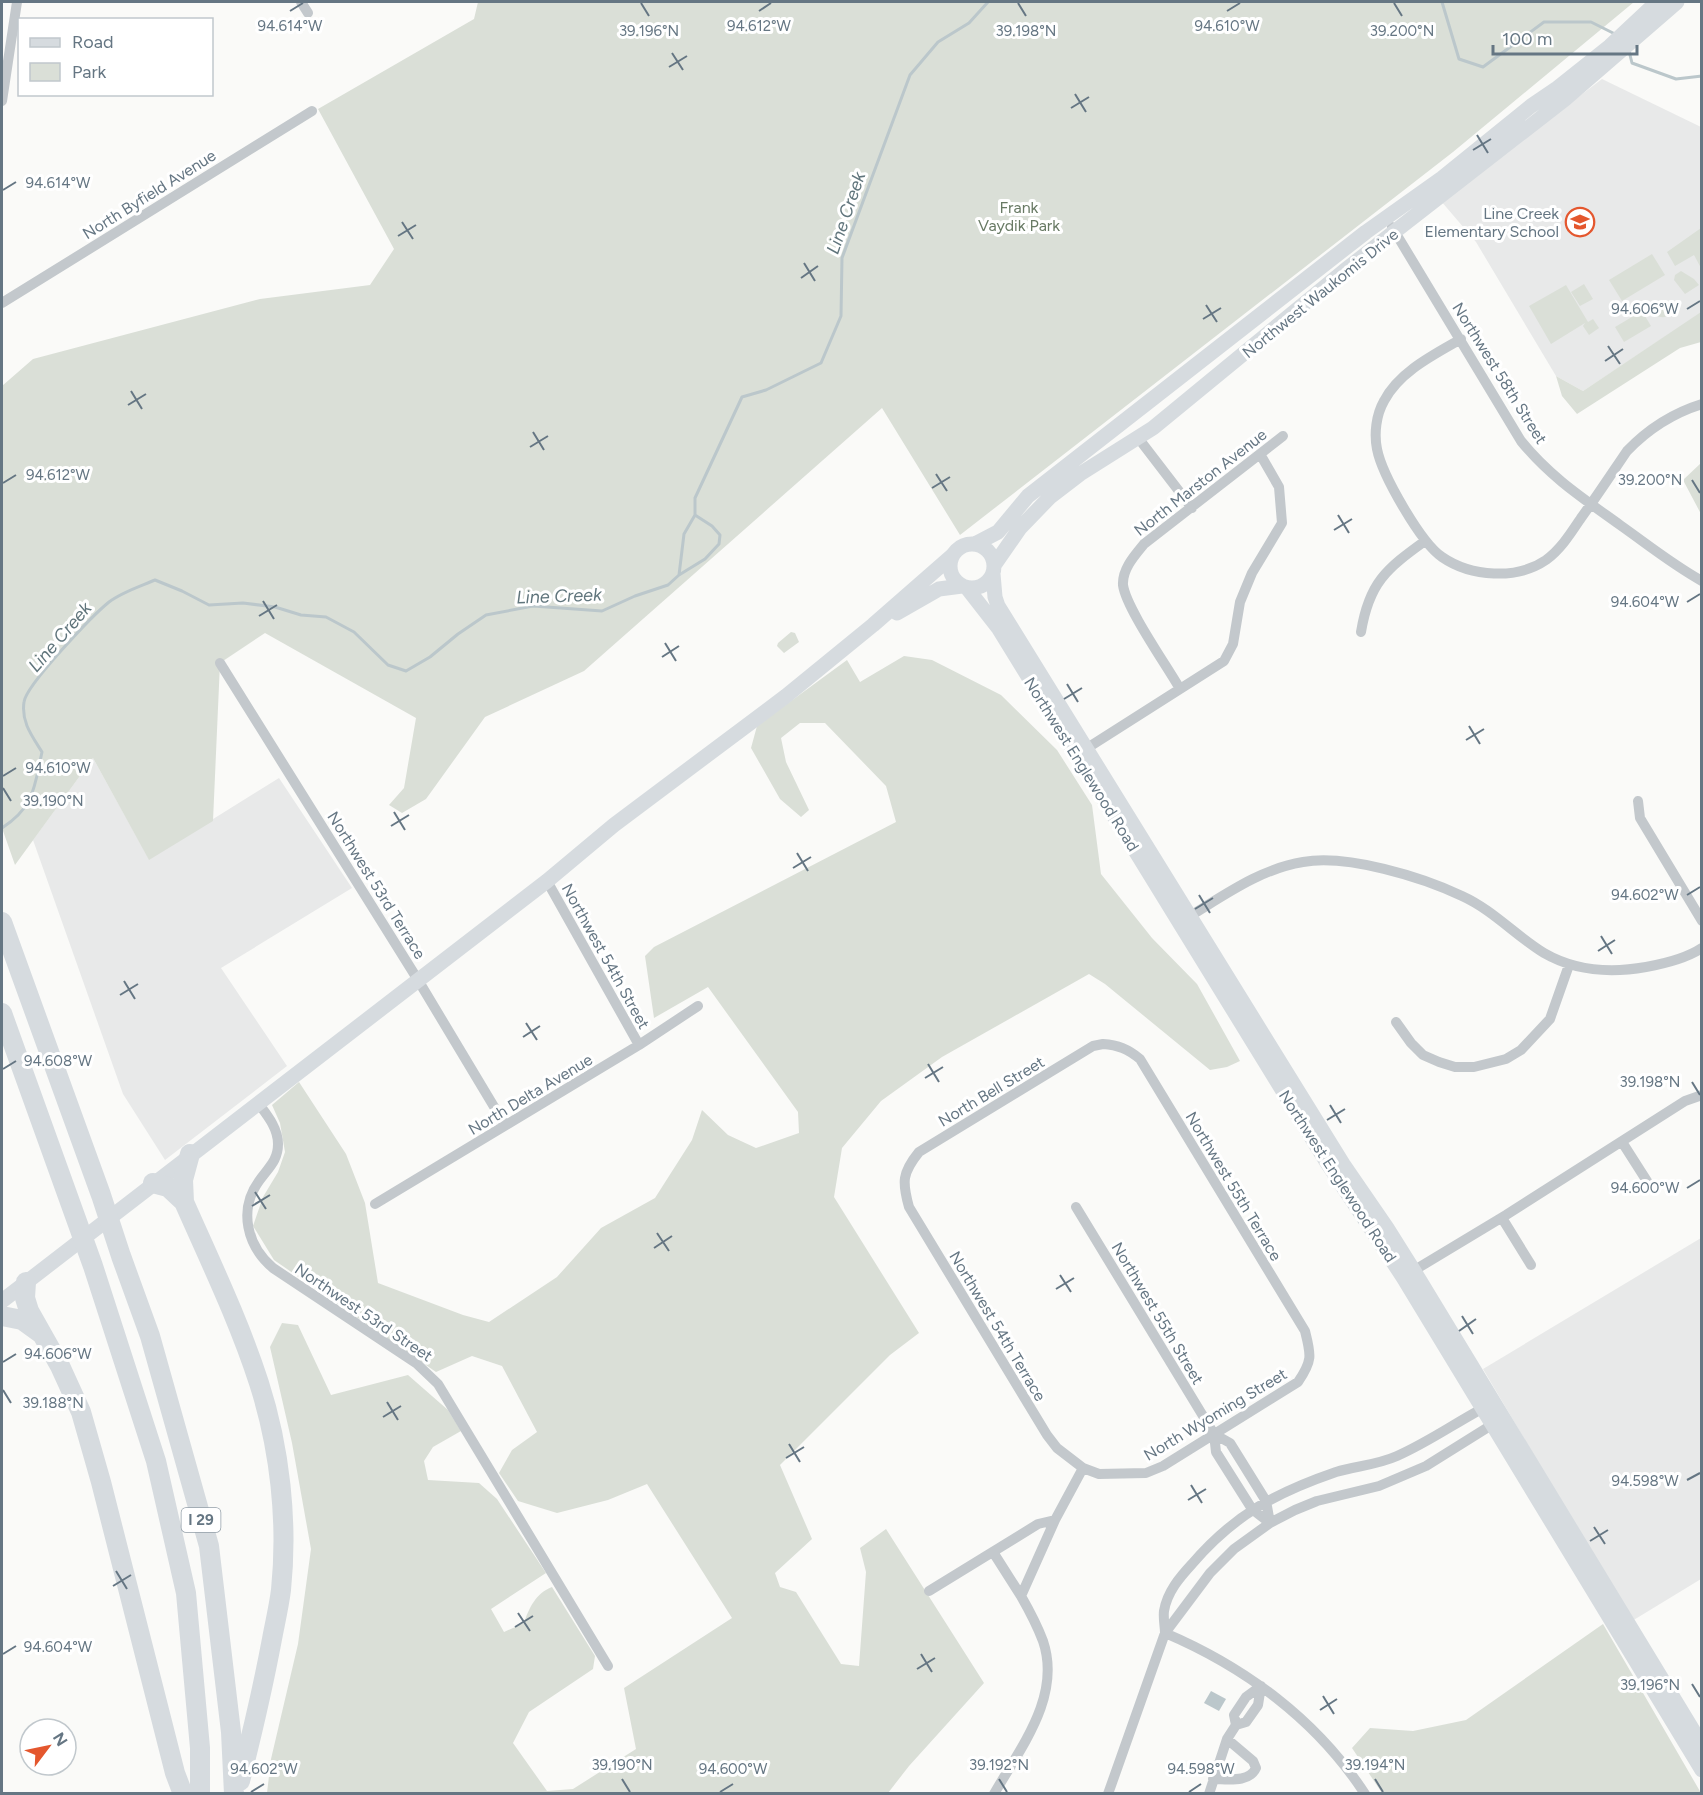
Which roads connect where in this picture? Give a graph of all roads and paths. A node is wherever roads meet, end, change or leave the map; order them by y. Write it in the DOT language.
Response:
graph roads {
  1 [pos="17,2"];
  2 [pos="301,2"];
  3 [pos="1658,2"];
  4 [pos="1677,2"];
  5 [pos="308,13"];
  6 [pos="2,101"];
  7 [pos="312,111"];
  8 [pos="1386,218"];
  9 [pos="1395,232"];
  10 [pos="2,303"];
  11 [pos="1461,339"];
  12 [pos="1701,404"];
  13 [pos="1283,436"];
  14 [pos="1139,439"];
  15 [pos="1260,454"];
  16 [pos="1591,504"];
  17 [pos="1192,508"];
  18 [pos="1425,541"];
  19 [pos="975,544"];
  20 [pos="953,555"];
  21 [pos="994,569"];
  22 [pos="1701,580"];
  23 [pos="965,587"];
  24 [pos="873,625"];
  25 [pos="1360,632"];
  26 [pos="220,663"];
  27 [pos="1180,689"];
  28 [pos="1081,752"];
  29 [pos="1638,801"];
  30 [pos="547,881"];
  31 [pos="1185,920"];
  32 [pos="1701,921"];
  33 [pos="2,922"];
  34 [pos="1701,948"];
  35 [pos="1569,964"];
  36 [pos="418,980"];
  37 [pos="698,1006"];
  38 [pos="2,1013"];
  39 [pos="1396,1022"];
  40 [pos="639,1045"];
  41 [pos="1116,1045"];
  42 [pos="1701,1095"];
  43 [pos="258,1103"];
  44 [pos="505,1125"];
  45 [pos="1622,1142"];
  46 [pos="190,1154"];
  47 [pos="153,1183"];
  48 [pos="904,1188"];
  49 [pos="1652,1189"];
  50 [pos="184,1202"];
  51 [pos="375,1204"];
  52 [pos="1076,1207"];
  53 [pos="1502,1218"];
  54 [pos="1531,1265"];
  55 [pos="1408,1274"];
  56 [pos="26,1282"];
  57 [pos="2,1301"];
  58 [pos="2,1316"];
  59 [pos="40,1332"];
  60 [pos="1311,1356"];
  61 [pos="1488,1406"];
  62 [pos="1498,1421"];
  63 [pos="1214,1434"];
  64 [pos="1243,1464"];
  65 [pos="1083,1468"];
  66 [pos="1229,1473"];
  67 [pos="1266,1501"];
  68 [pos="1252,1509"];
  69 [pos="1055,1520"];
  70 [pos="1270,1523"];
  71 [pos="993,1552"];
  72 [pos="929,1591"];
  73 [pos="1021,1596"];
  74 [pos="1165,1633"];
  75 [pos="608,1666"];
  76 [pos="1261,1686"];
  77 [pos="1227,1739"];
  78 [pos="1701,1744"];
  79 [pos="1701,1770"];
  80 [pos="1214,1779"];
  81 [pos="183,1794"];
  82 [pos="200,1794"];
  83 [pos="235,1794"];
  84 [pos="994,1794"];
  85 [pos="1108,1794"];
  86 [pos="1209,1794"];
  87 [pos="1365,1794"];
  1 -- 6 [label="street"];
  2 -- 5 [label="street"];
  3 -- 8 [label="main road, Northwest Waukomis Drive"];
  4 -- 9 [label="main road, Northwest Waukomis Drive"];
  7 -- 10 [label="street, North Byfield Avenue"];
  8 -- 9 [label="street, Northwest 58th Street"];
  8 -- 19 [label="main road, Northwest Waukomis Drive"];
  9 -- 11 [label="street, Northwest 58th Street"];
  9 -- 14 [label="main road, Northwest Waukomis Drive"];
  11 -- 16 [label="street, Northwest 58th Street"];
  11 -- 18 [label="street"];
  12 -- 16 [label="street"];
  13 -- 15 [label="street, North Marston Avenue"];
  14 -- 17 [label="street"];
  14 -- 21 [label="main road, Northwest Waukomis Drive"];
  15 -- 17 [label="street, North Marston Avenue"];
  15 -- 27 [label="street"];
  16 -- 18 [label="street"];
  16 -- 22 [label="street, Northwest 58th Street"];
  17 -- 27 [label="street, North Marston Avenue"];
  18 -- 25 [label="street"];
  19 -- 20 [label="main road"];
  19 -- 21 [label="main road"];
  20 -- 23 [label="main road"];
  20 -- 24 [label="main road"];
  21 -- 23 [label="main road"];
  21 -- 28 [label="main road, Northwest Englewood Road"];
  23 -- 24 [label="main road"];
  23 -- 28 [label="main road, Northwest Englewood Road"];
  24 -- 30 [label="main road"];
  26 -- 36 [label="street, Northwest 53rd Terrace"];
  27 -- 28 [label="street"];
  28 -- 31 [label="main road, Northwest Englewood Road"];
  29 -- 32 [label="street"];
  30 -- 36 [label="main road"];
  30 -- 40 [label="street, Northwest 54th Street"];
  31 -- 35 [label="street"];
  31 -- 55 [label="main road, Northwest Englewood Road"];
  33 -- 83 [label="highway, I 29"];
  34 -- 35 [label="street"];
  35 -- 39 [label="street"];
  36 -- 43 [label="main road"];
  36 -- 44 [label="street, Northwest 53rd Terrace"];
  37 -- 40 [label="street, North Delta Avenue"];
  38 -- 82 [label="highway, I 29"];
  40 -- 44 [label="street, North Delta Avenue"];
  41 -- 48 [label="street, North Bell Street"];
  41 -- 60 [label="street, Northwest 55th Terrace"];
  42 -- 45 [label="street"];
  43 -- 46 [label="main road"];
  43 -- 75 [label="street, Northwest 53rd Street"];
  44 -- 51 [label="street, North Delta Avenue"];
  45 -- 49 [label="street"];
  45 -- 53 [label="street"];
  46 -- 47 [label="main road"];
  46 -- 50 [label="highway"];
  47 -- 50 [label="highway"];
  47 -- 56 [label="main road"];
  48 -- 65 [label="street, Northwest 54th Terrace"];
  50 -- 83 [label="highway"];
  52 -- 63 [label="street, Northwest 55th Street"];
  53 -- 54 [label="street"];
  53 -- 55 [label="street"];
  55 -- 61 [label="main road, Northwest Englewood Road"];
  56 -- 57 [label="main road"];
  56 -- 59 [label="highway"];
  58 -- 59 [label="highway"];
  59 -- 81 [label="highway"];
  60 -- 63 [label="street, North Wyoming Street"];
  61 -- 62 [label="main road, Northwest Englewood Road"];
  61 -- 67 [label="street"];
  62 -- 70 [label="street"];
  62 -- 78 [label="main road, Northwest Englewood Road"];
  62 -- 79 [label="main road, Northwest Englewood Road"];
  63 -- 64 [label="street, Northwest 55th Street"];
  63 -- 65 [label="street, North Wyoming Street"];
  63 -- 66 [label="street, Northwest 55th Street"];
  64 -- 66 [label="street"];
  64 -- 67 [label="street, Northwest 55th Street"];
  65 -- 69 [label="street"];
  66 -- 68 [label="street, Northwest 55th Street"];
  67 -- 68 [label="street"];
  67 -- 70 [label="street, Northwest 55th Street"];
  68 -- 70 [label="street, Northwest 55th Street"];
  68 -- 74 [label="street"];
  69 -- 71 [label="street"];
  69 -- 73 [label="street"];
  70 -- 74 [label="street"];
  71 -- 72 [label="street"];
  71 -- 73 [label="street"];
  73 -- 84 [label="street"];
  74 -- 76 [label="street"];
  74 -- 85 [label="street"];
  76 -- 77 [label="street"];
  76 -- 87 [label="street"];
  77 -- 80 [label="street"];
  77 -- 80 [label="street"];
  80 -- 86 [label="street"];
}
